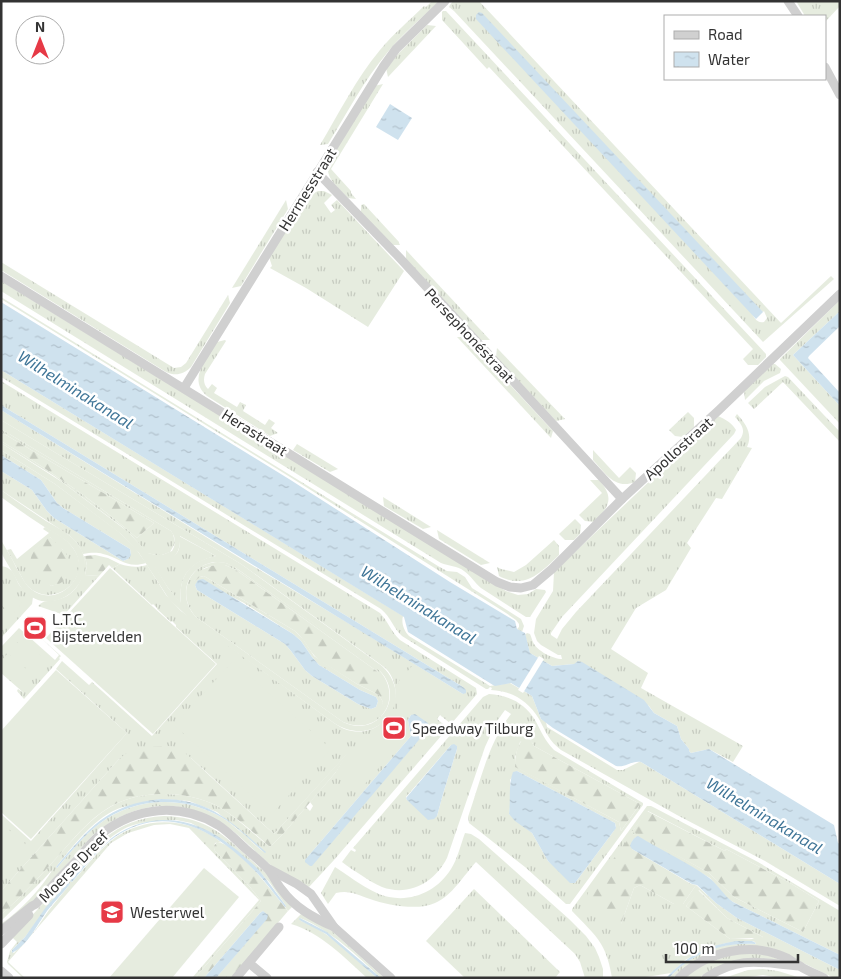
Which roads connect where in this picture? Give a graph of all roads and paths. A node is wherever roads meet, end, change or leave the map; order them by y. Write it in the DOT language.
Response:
graph roads {
  1 [pos="445,1"];
  2 [pos="788,1"];
  3 [pos="797,15"];
  4 [pos="826,69"];
  5 [pos="840,95"];
  6 [pos="317,172"];
  7 [pos="1,276"];
  8 [pos="840,294"];
  9 [pos="184,388"];
  10 [pos="622,499"];
  11 [pos="510,587"];
  12 [pos="268,869"];
  13 [pos="36,904"];
  14 [pos="279,927"];
  15 [pos="334,927"];
  16 [pos="1,931"];
  17 [pos="1,944"];
  18 [pos="249,963"];
  19 [pos="799,966"];
  20 [pos="1,971"];
  21 [pos="9,978"];
  22 [pos="236,978"];
  23 [pos="267,978"];
  24 [pos="391,978"];
  25 [pos="679,978"];
  26 [pos="706,978"];
  27 [pos="824,978"];
  1 -- 6 [label="street, Hermesstraat"];
  2 -- 3 [label="street"];
  4 -- 5 [label="street"];
  6 -- 9 [label="street, Hermesstraat"];
  6 -- 10 [label="street, Persephonéstraat"];
  7 -- 9 [label="street, Herastraat"];
  8 -- 10 [label="street, Apollostraat"];
  9 -- 11 [label="street, Herastraat"];
  10 -- 11 [label="street, Apollostraat"];
  12 -- 13 [label="street, Moerse Dreef"];
  12 -- 15 [label="street, Moerse Dreef"];
  12 -- 15 [label="street, Moerse Dreef"];
  13 -- 16 [label="street, Moerse Dreef"];
  13 -- 17 [label="street, Moerse Dreef"];
  14 -- 18 [label="street"];
  15 -- 24 [label="street, Moerse Dreef"];
  18 -- 22 [label="street"];
  18 -- 23 [label="street"];
  19 -- 25 [label="street"];
  19 -- 26 [label="street"];
  19 -- 27 [label="street"];
  20 -- 21 [label="street"];
}
